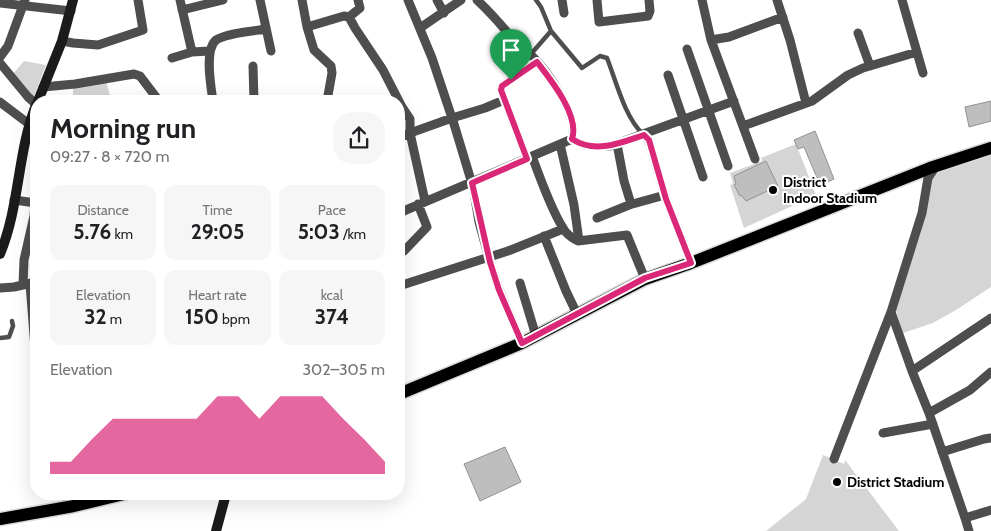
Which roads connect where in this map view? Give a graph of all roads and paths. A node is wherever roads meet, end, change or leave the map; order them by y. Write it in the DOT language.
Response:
graph roads {
  1 [pos="73,0"];
  2 [pos="138,0"];
  3 [pos="180,0"];
  4 [pos="222,0"];
  5 [pos="260,0"];
  6 [pos="302,0"];
  7 [pos="358,0"];
  8 [pos="408,0"];
  9 [pos="438,0"];
  10 [pos="461,0"];
  11 [pos="477,0"];
  12 [pos="536,0"];
  13 [pos="562,0"];
  14 [pos="597,0"];
  15 [pos="649,0"];
  16 [pos="702,0"];
  17 [pos="777,0"];
  18 [pos="902,0"];
  19 [pos="25,2"];
  20 [pos="0,3"];
  21 [pos="182,10"];
  22 [pos="71,11"];
  23 [pos="444,12"];
  24 [pos="564,13"];
  25 [pos="349,17"];
  26 [pos="783,17"];
  27 [pos="307,27"];
  28 [pos="420,28"];
  29 [pos="266,29"];
  30 [pos="551,31"];
  31 [pos="858,33"];
  32 [pos="711,40"];
  33 [pos="62,41"];
  34 [pos="687,49"];
  35 [pos="209,51"];
  36 [pos="271,51"];
  37 [pos="192,52"];
  38 [pos="917,52"];
  39 [pos="531,54"];
  40 [pos="0,57"];
  41 [pos="172,58"];
  42 [pos="537,62"];
  43 [pos="0,63"];
  44 [pos="253,66"];
  45 [pos="870,66"];
  46 [pos="923,73"];
  47 [pos="668,75"];
  48 [pos="43,88"];
  49 [pos="41,95"];
  50 [pos="154,95"];
  51 [pos="212,95"];
  52 [pos="254,95"];
  53 [pos="328,95"];
  54 [pos="396,95"];
  55 [pos="504,100"];
  56 [pos="30,101"];
  57 [pos="734,101"];
  58 [pos="0,102"];
  59 [pos="806,103"];
  60 [pos="30,110"];
  61 [pos="707,111"];
  62 [pos="405,112"];
  63 [pos="452,118"];
  64 [pos="684,120"];
  65 [pos="743,126"];
  66 [pos="30,127"];
  67 [pos="410,133"];
  68 [pos="405,135"];
  69 [pos="644,135"];
  70 [pos="572,139"];
  71 [pos="560,144"];
  72 [pos="617,144"];
  73 [pos="991,148"];
  74 [pos="530,158"];
  75 [pos="755,159"];
  76 [pos="728,166"];
  77 [pos="936,166"];
  78 [pos="702,177"];
  79 [pos="472,183"];
  80 [pos="665,195"];
  81 [pos="14,200"];
  82 [pos="30,202"];
  83 [pos="421,203"];
  84 [pos="631,204"];
  85 [pos="405,210"];
  86 [pos="598,218"];
  87 [pos="563,229"];
  88 [pos="4,233"];
  89 [pos="30,234"];
  90 [pos="544,236"];
  91 [pos="579,241"];
  92 [pos="405,248"];
  93 [pos="0,254"];
  94 [pos="488,257"];
  95 [pos="691,263"];
  96 [pos="645,278"];
  97 [pos="520,283"];
  98 [pos="30,284"];
  99 [pos="405,284"];
  100 [pos="0,288"];
  101 [pos="891,312"];
  102 [pos="577,314"];
  103 [pos="991,318"];
  104 [pos="12,321"];
  105 [pos="536,336"];
  106 [pos="0,338"];
  107 [pos="522,343"];
  108 [pos="912,371"];
  109 [pos="991,372"];
  110 [pos="405,392"];
  111 [pos="929,413"];
  112 [pos="933,424"];
  113 [pos="883,433"];
  114 [pos="991,438"];
  115 [pos="942,452"];
  116 [pos="834,459"];
  117 [pos="99,500"];
  118 [pos="224,500"];
  119 [pos="991,510"];
  120 [pos="965,518"];
  121 [pos="0,519"];
  122 [pos="216,531"];
  123 [pos="969,531"];
  1 -- 22 [label="street"];
  2 -- 33 [label="street"];
  3 -- 21 [label="street"];
  4 -- 21 [label="street"];
  5 -- 29 [label="street"];
  6 -- 27 [label="street"];
  7 -- 25 [label="street"];
  8 -- 28 [label="street"];
  9 -- 23 [label="street"];
  10 -- 23 [label="street"];
  11 -- 39 [label="street"];
  12 -- 30 [label="lane"];
  13 -- 24 [label="street"];
  14 -- 15 [label="street"];
  16 -- 32 [label="street"];
  17 -- 26 [label="street"];
  18 -- 38 [label="street"];
  19 -- 20 [label="street"];
  19 -- 22 [label="street"];
  19 -- 40 [label="street"];
  21 -- 37 [label="street"];
  22 -- 33 [label="street"];
  23 -- 28 [label="street"];
  25 -- 27 [label="street"];
  25 -- 54 [label="street"];
  26 -- 32 [label="street"];
  26 -- 59 [label="street"];
  27 -- 53 [label="street"];
  28 -- 63 [label="street"];
  29 -- 35 [label="street"];
  29 -- 36 [label="street"];
  30 -- 39 [label="lane"];
  30 -- 69 [label="lane"];
  31 -- 45 [label="street"];
  32 -- 57 [label="street"];
  33 -- 48 [label="street"];
  34 -- 61 [label="street"];
  35 -- 37 [label="street"];
  35 -- 51 [label="street"];
  37 -- 41 [label="street"];
  38 -- 45 [label="street"];
  38 -- 46 [label="street"];
  39 -- 42 [label="street"];
  42 -- 55 [label="street"];
  42 -- 70 [label="street"];
  43 -- 56 [label="street"];
  44 -- 52 [label="street"];
  45 -- 59 [label="street"];
  47 -- 64 [label="street"];
  48 -- 49 [label="street"];
  48 -- 50 [label="street"];
  55 -- 63 [label="street"];
  55 -- 74 [label="street"];
  57 -- 61 [label="street"];
  57 -- 65 [label="street"];
  58 -- 60 [label="street"];
  59 -- 65 [label="street"];
  61 -- 64 [label="street"];
  61 -- 76 [label="street"];
  62 -- 67 [label="street"];
  63 -- 67 [label="street"];
  63 -- 79 [label="street"];
  64 -- 69 [label="street"];
  64 -- 78 [label="street"];
  65 -- 75 [label="street"];
  66 -- 81 [label="street"];
  67 -- 68 [label="street"];
  67 -- 83 [label="street"];
  69 -- 72 [label="street"];
  69 -- 80 [label="street"];
  70 -- 71 [label="street"];
  70 -- 72 [label="street"];
  71 -- 74 [label="street"];
  71 -- 91 [label="street"];
  72 -- 84 [label="street"];
  73 -- 77 [label="main road"];
  74 -- 79 [label="street"];
  74 -- 87 [label="street"];
  77 -- 95 [label="main road"];
  77 -- 101 [label="street"];
  79 -- 83 [label="street"];
  79 -- 94 [label="street"];
  80 -- 84 [label="street"];
  80 -- 95 [label="street"];
  81 -- 82 [label="street"];
  81 -- 88 [label="street"];
  83 -- 85 [label="street"];
  83 -- 92 [label="street"];
  84 -- 86 [label="street"];
  87 -- 90 [label="street"];
  87 -- 91 [label="street"];
  88 -- 93 [label="street"];
  89 -- 98 [label="street"];
  90 -- 94 [label="street"];
  90 -- 102 [label="street"];
  91 -- 96 [label="street"];
  94 -- 99 [label="street"];
  94 -- 107 [label="street"];
  95 -- 96 [label="main road"];
  96 -- 102 [label="main road"];
  97 -- 105 [label="street"];
  98 -- 100 [label="street"];
  101 -- 108 [label="street"];
  101 -- 116 [label="street"];
  102 -- 105 [label="main road"];
  103 -- 108 [label="street"];
  104 -- 106 [label="lane"];
  105 -- 107 [label="main road"];
  107 -- 110 [label="main road"];
  108 -- 111 [label="street"];
  109 -- 111 [label="street"];
  111 -- 112 [label="street"];
  112 -- 113 [label="street"];
  112 -- 115 [label="street"];
  114 -- 115 [label="street"];
  115 -- 120 [label="street"];
  117 -- 121 [label="main road"];
  118 -- 122 [label="street"];
  119 -- 120 [label="street"];
  120 -- 123 [label="street"];
}
